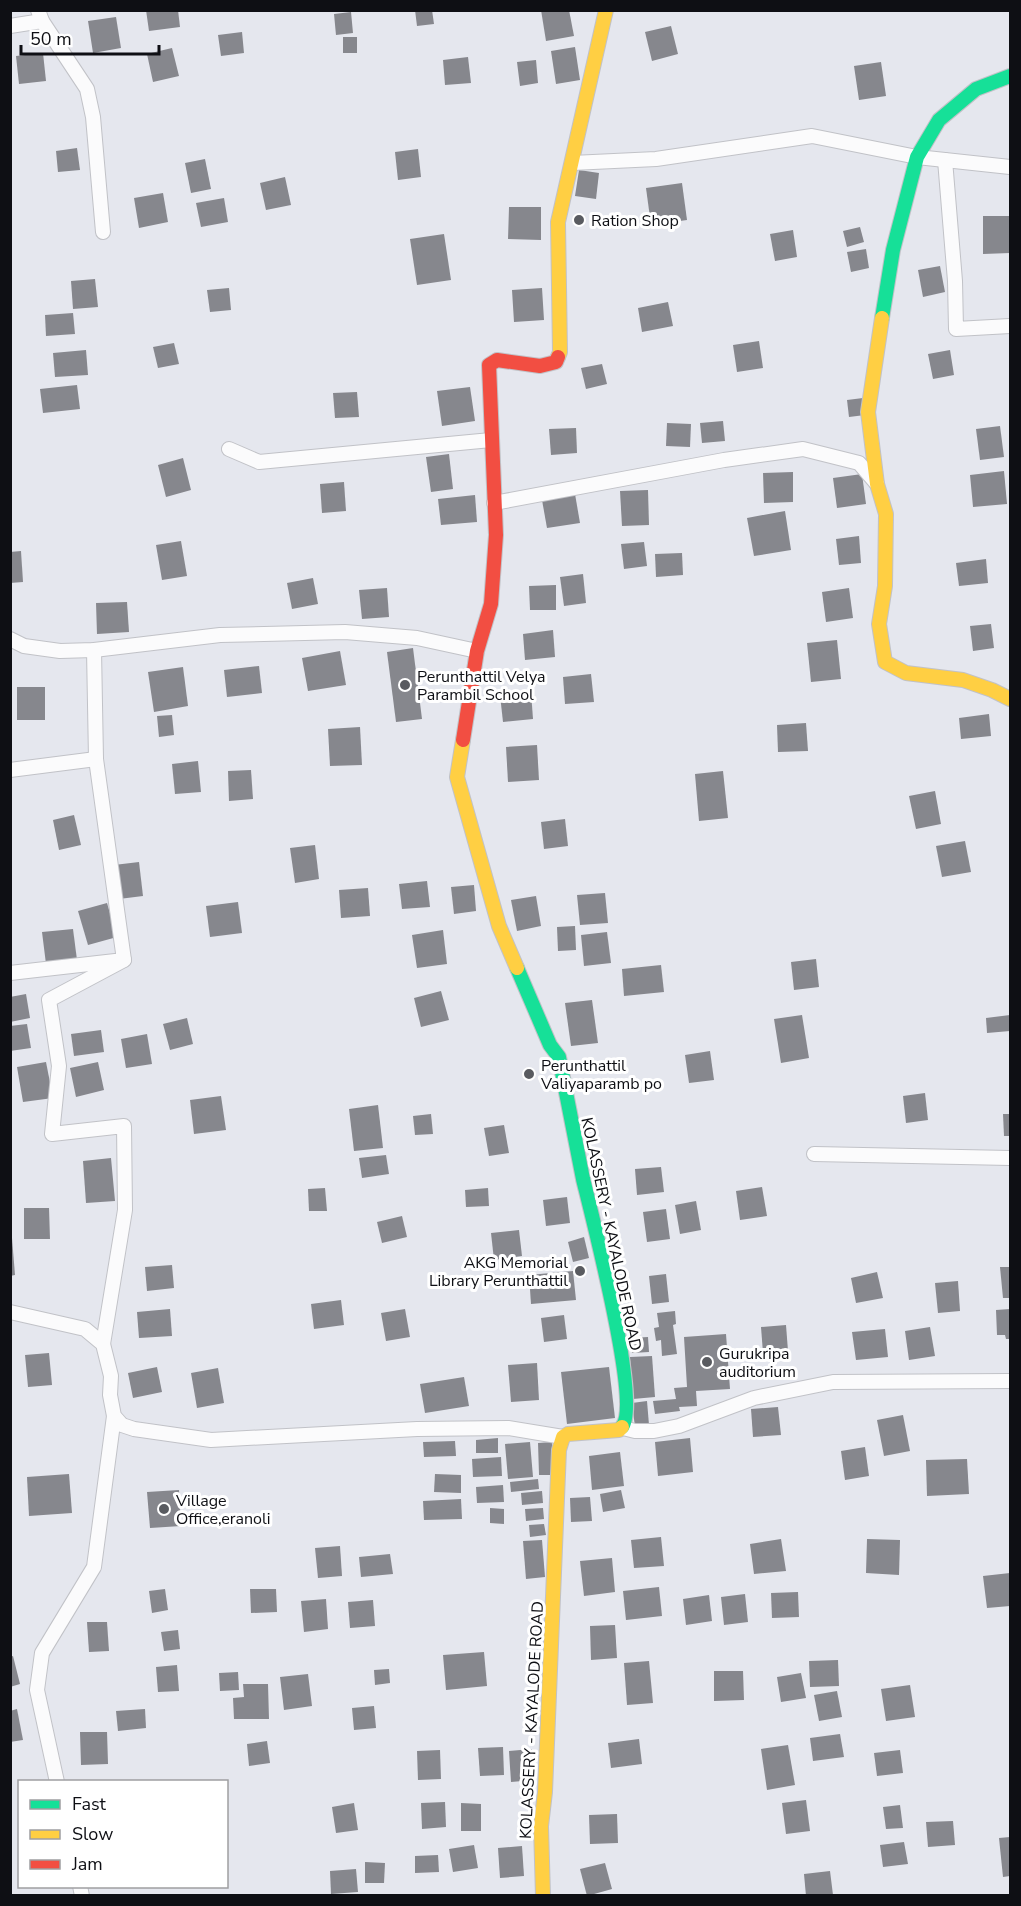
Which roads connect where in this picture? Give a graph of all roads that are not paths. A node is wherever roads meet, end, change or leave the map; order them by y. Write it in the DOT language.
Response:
graph roads {
  1 [pos="606,10"];
  2 [pos="40,16"];
  3 [pos="10,26"];
  4 [pos="1011,76"];
  5 [pos="917,157"];
  6 [pos="945,160"];
  7 [pos="572,163"];
  8 [pos="1011,167"];
  9 [pos="103,232"];
  10 [pos="1011,326"];
  11 [pos="491,440"];
  12 [pos="229,449"];
  13 [pos="877,484"];
  14 [pos="494,503"];
  15 [pos="10,639"];
  16 [pos="94,650"];
  17 [pos="477,651"];
  18 [pos="1011,699"];
  19 [pos="96,759"];
  20 [pos="10,770"];
  21 [pos="124,960"];
  22 [pos="10,973"];
  23 [pos="814,1154"];
  24 [pos="1011,1158"];
  25 [pos="10,1312"];
  26 [pos="103,1344"];
  27 [pos="1011,1381"];
  28 [pos="114,1416"];
  29 [pos="623,1428"];
  30 [pos="562,1437"];
  31 [pos="57,1780"];
  32 [pos="543,1896"];
  1 -- 7 [label="main road, KOLASSERY - KAYALODE ROAD"];
  2 -- 3 [label="street"];
  2 -- 9 [label="street"];
  4 -- 5 [label="main road"];
  5 -- 6 [label="street"];
  5 -- 7 [label="street"];
  5 -- 13 [label="main road"];
  6 -- 8 [label="street"];
  6 -- 10 [label="street"];
  7 -- 11 [label="main road, KOLASSERY - KAYALODE ROAD"];
  11 -- 12 [label="street"];
  11 -- 14 [label="main road, KOLASSERY - KAYALODE ROAD"];
  13 -- 14 [label="street"];
  13 -- 18 [label="main road"];
  14 -- 17 [label="main road, KOLASSERY - KAYALODE ROAD"];
  15 -- 16 [label="street"];
  16 -- 17 [label="street"];
  16 -- 19 [label="street"];
  17 -- 29 [label="main road, KOLASSERY - KAYALODE ROAD"];
  19 -- 20 [label="street"];
  19 -- 21 [label="street"];
  21 -- 22 [label="street"];
  21 -- 26 [label="street"];
  23 -- 24 [label="street"];
  25 -- 26 [label="street"];
  26 -- 28 [label="street"];
  27 -- 29 [label="street"];
  28 -- 30 [label="street"];
  28 -- 31 [label="street"];
  29 -- 30 [label="main road"];
  30 -- 32 [label="main road, KOLASSERY - KAYALODE ROAD"];
}
